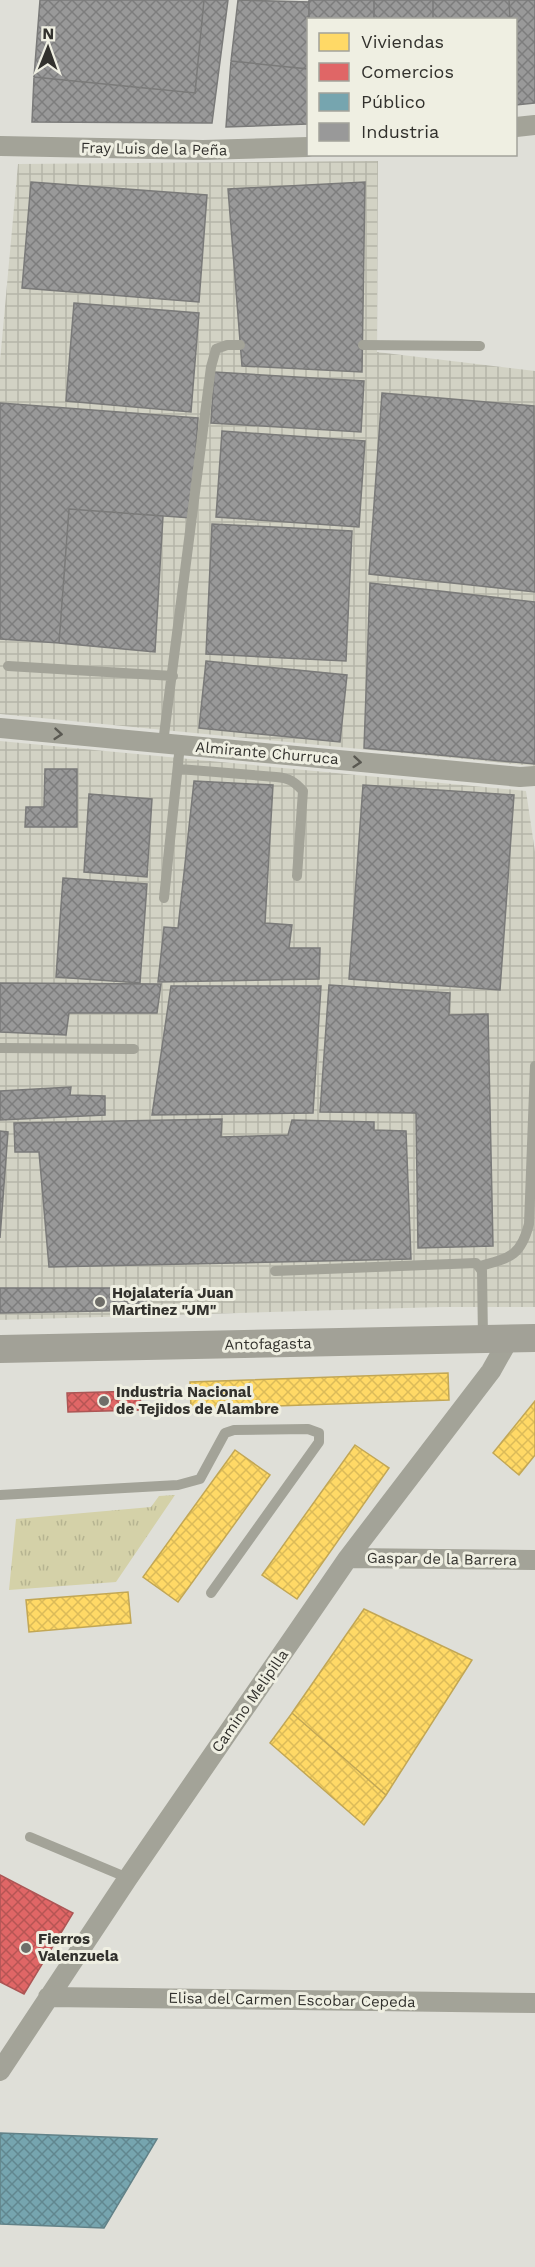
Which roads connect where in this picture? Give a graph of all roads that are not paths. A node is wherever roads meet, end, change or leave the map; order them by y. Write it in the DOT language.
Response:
graph roads {
  1 [pos="535,125"];
  2 [pos="517,127"];
  3 [pos="0,146"];
  4 [pos="307,147"];
  5 [pos="240,345"];
  6 [pos="363,345"];
  7 [pos="480,346"];
  8 [pos="8,666"];
  9 [pos="172,676"];
  10 [pos="0,728"];
  11 [pos="171,744"];
  12 [pos="179,769"];
  13 [pos="535,776"];
  14 [pos="297,876"];
  15 [pos="164,898"];
  16 [pos="0,1048"];
  17 [pos="134,1049"];
  18 [pos="535,1066"];
  19 [pos="480,1266"];
  20 [pos="275,1271"];
  21 [pos="509,1339"];
  22 [pos="0,1349"];
  23 [pos="0,1495"];
  24 [pos="348,1558"];
  25 [pos="535,1560"];
  26 [pos="211,1593"];
  27 [pos="30,1837"];
  28 [pos="128,1878"];
  29 [pos="48,1997"];
  30 [pos="535,2003"];
  31 [pos="0,2071"];
  1 -- 2 [label="street"];
  3 -- 4 [label="street, Fray Luis de la Peña"];
  5 -- 9 [label="lane"];
  6 -- 7 [label="lane"];
  8 -- 9 [label="lane"];
  9 -- 11 [label="lane"];
  10 -- 11 [label="street, Almirante Churruca, one-way"];
  11 -- 12 [label="lane"];
  11 -- 13 [label="street, Almirante Churruca, one-way"];
  12 -- 14 [label="lane"];
  12 -- 15 [label="lane"];
  16 -- 17 [label="lane"];
  18 -- 19 [label="lane"];
  19 -- 20 [label="lane"];
  19 -- 21 [label="lane"];
  21 -- 22 [label="main road, Antofagasta"];
  21 -- 24 [label="street, Camino Melipilla"];
  23 -- 26 [label="lane"];
  24 -- 25 [label="street, Gaspar de la Barrera"];
  24 -- 28 [label="street, Camino Melipilla"];
  27 -- 28 [label="lane"];
  28 -- 29 [label="street, Camino Melipilla"];
  29 -- 30 [label="street, Elisa del Carmen Escobar Cepeda"];
  29 -- 31 [label="street, Camino Melipilla"];
}
